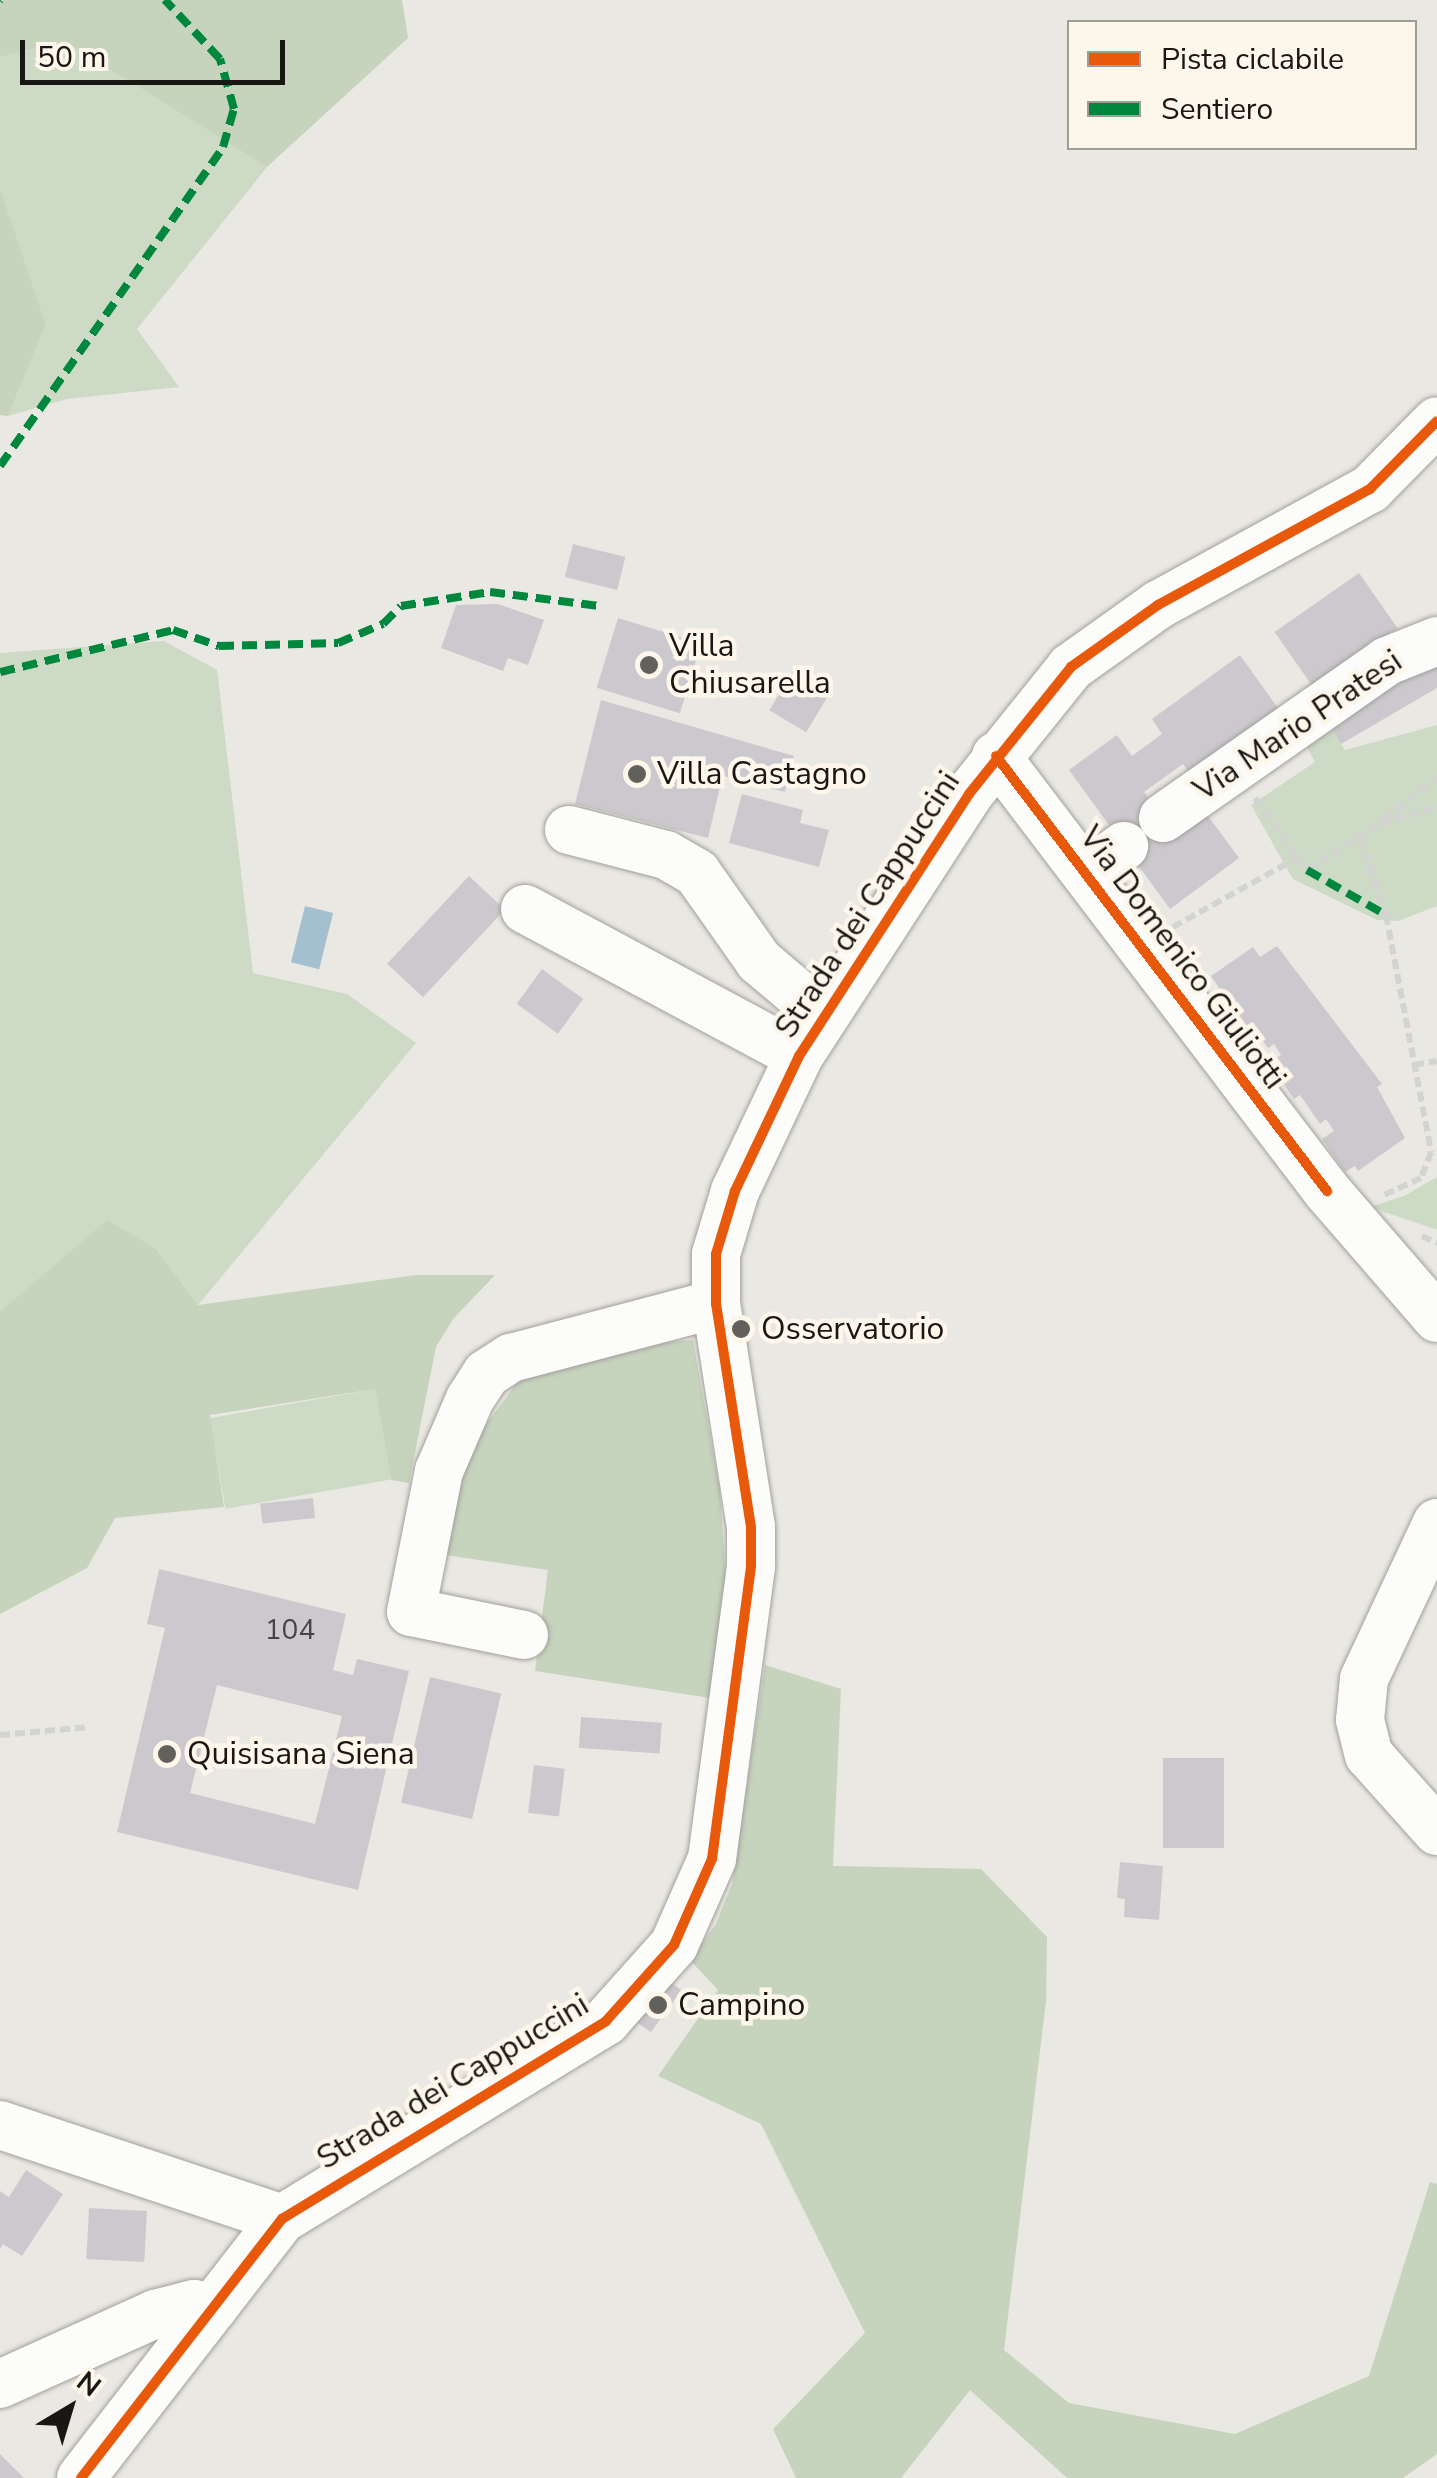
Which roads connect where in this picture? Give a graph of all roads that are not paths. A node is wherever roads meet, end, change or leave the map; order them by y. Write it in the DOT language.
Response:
graph roads {
  1 [pos="1437,421"];
  2 [pos="1437,641"];
  3 [pos="996,756"];
  4 [pos="1163,818"];
  5 [pos="568,830"];
  6 [pos="525,909"];
  7 [pos="823,1015"];
  8 [pos="798,1056"];
  9 [pos="716,1304"];
  10 [pos="1437,1318"];
  11 [pos="1437,1522"];
  12 [pos="524,1636"];
  13 [pos="1437,1830"];
  14 [pos="0,2125"];
  15 [pos="282,2219"];
  16 [pos="214,2307"];
  17 [pos="0,2384"];
  18 [pos="80,2478"];
  1 -- 3 [label="street, Strada dei Cappuccini"];
  2 -- 4 [label="street, Via Mario Pratesi"];
  3 -- 7 [label="street, Strada dei Cappuccini"];
  3 -- 10 [label="street, Via Domenico Giuliotti"];
  5 -- 7 [label="street"];
  6 -- 8 [label="street"];
  7 -- 8 [label="street, Strada dei Cappuccini"];
  8 -- 9 [label="street, Strada dei Cappuccini"];
  9 -- 12 [label="street"];
  9 -- 15 [label="street, Strada dei Cappuccini"];
  11 -- 13 [label="street"];
  14 -- 15 [label="street"];
  15 -- 16 [label="street, Strada dei Cappuccini"];
  16 -- 17 [label="street"];
  16 -- 18 [label="street, Strada dei Cappuccini"];
}
